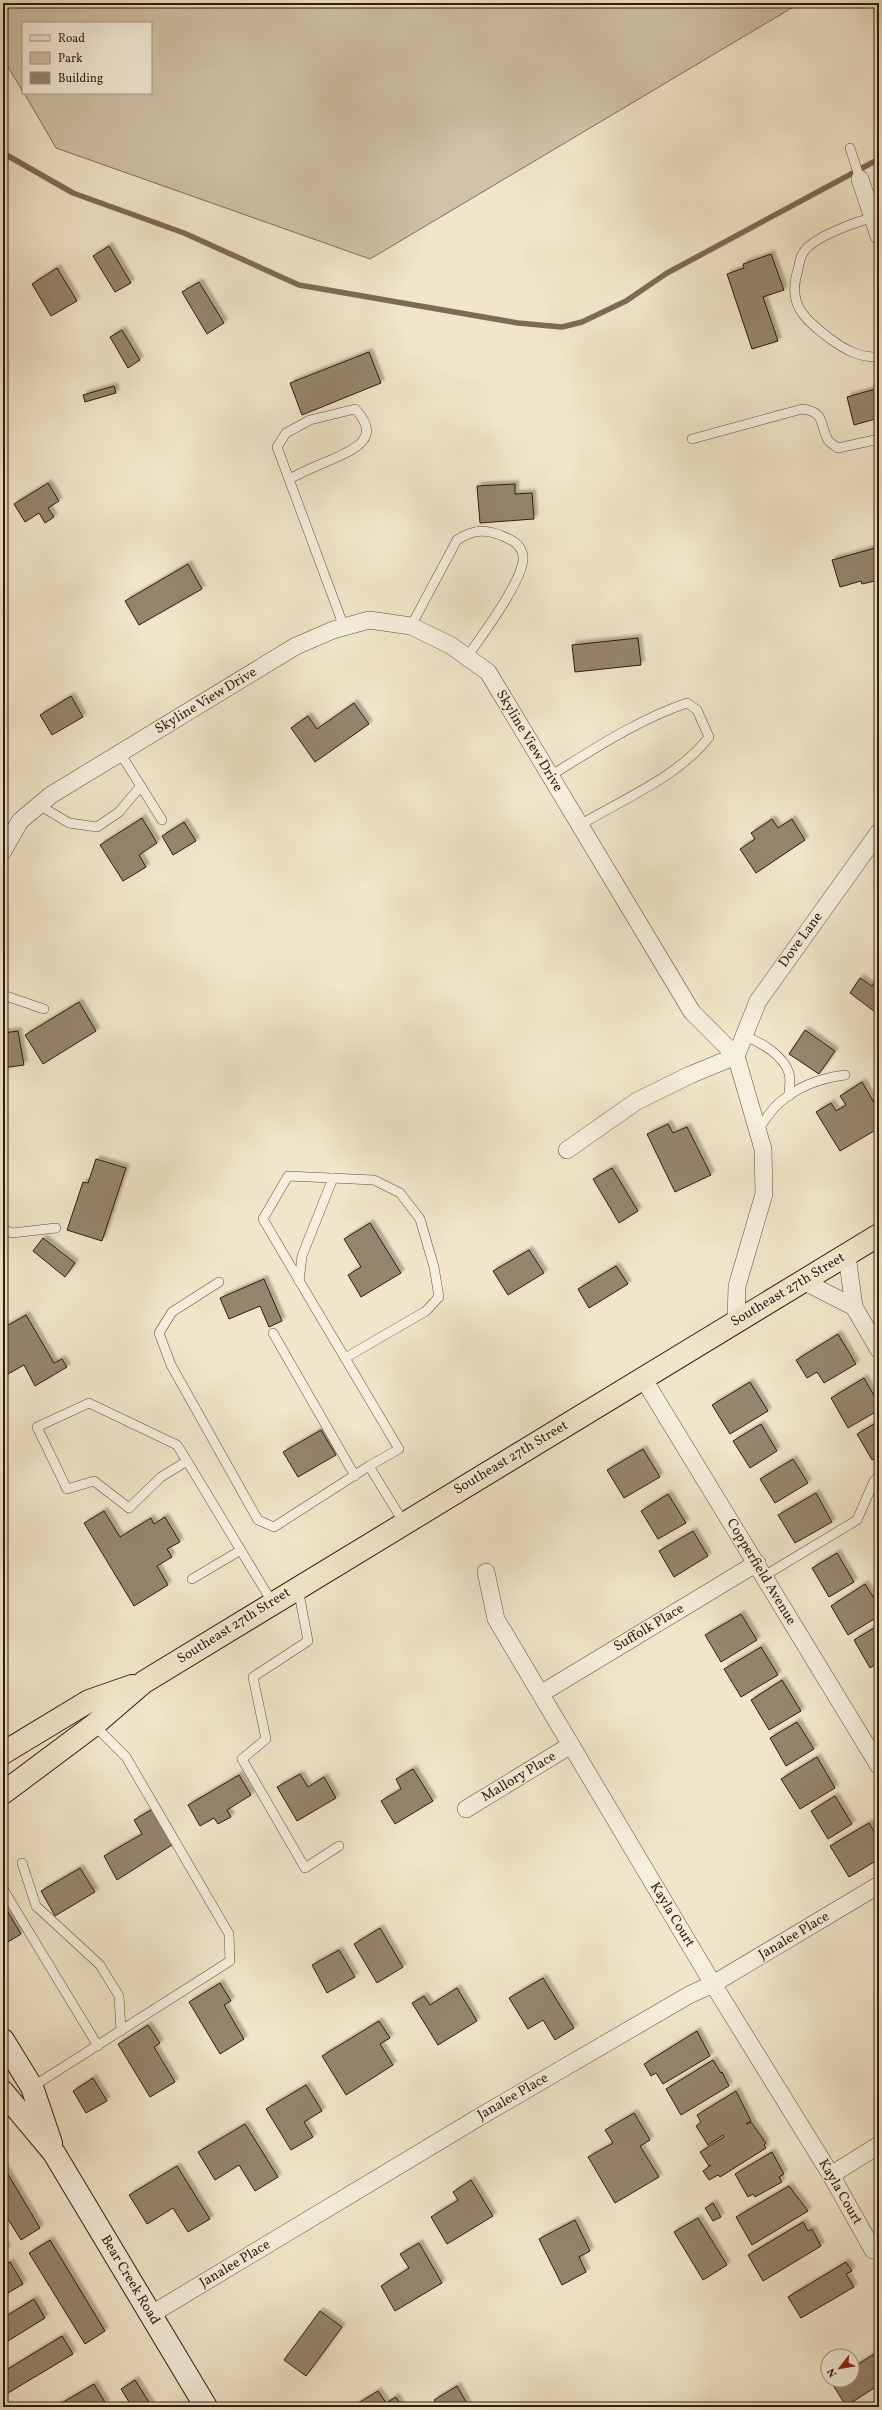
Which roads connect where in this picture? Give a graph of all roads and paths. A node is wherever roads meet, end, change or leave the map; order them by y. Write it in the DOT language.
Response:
graph roads {
  1 [pos="850,148"];
  2 [pos="858,172"];
  3 [pos="873,218"];
  4 [pos="879,236"];
  5 [pos="879,357"];
  6 [pos="692,439"];
  7 [pos="879,439"];
  8 [pos="289,479"];
  9 [pos="411,626"];
  10 [pos="344,628"];
  11 [pos="467,657"];
  12 [pos="120,753"];
  13 [pos="550,776"];
  14 [pos="140,787"];
  15 [pos="39,805"];
  16 [pos="162,820"];
  17 [pos="580,825"];
  18 [pos="879,832"];
  19 [pos="3,851"];
  20 [pos="3,995"];
  21 [pos="44,1009"];
  22 [pos="744,1036"];
  23 [pos="736,1056"];
  24 [pos="845,1075"];
  25 [pos="789,1096"];
  26 [pos="758,1130"];
  27 [pos="567,1150"];
  28 [pos="333,1178"];
  29 [pos="56,1228"];
  30 [pos="3,1229"];
  31 [pos="879,1236"];
  32 [pos="847,1255"];
  33 [pos="299,1281"];
  34 [pos="803,1281"];
  35 [pos="219,1282"];
  36 [pos="854,1307"];
  37 [pos="736,1322"];
  38 [pos="274,1333"];
  39 [pos="879,1350"];
  40 [pos="345,1358"];
  41 [pos="643,1378"];
  42 [pos="187,1460"];
  43 [pos="369,1466"];
  44 [pos="355,1476"];
  45 [pos="879,1476"];
  46 [pos="404,1523"];
  47 [pos="241,1550"];
  48 [pos="760,1570"];
  49 [pos="486,1572"];
  50 [pos="192,1579"];
  51 [pos="298,1587"];
  52 [pos="272,1602"];
  53 [pos="144,1682"];
  54 [pos="542,1693"];
  55 [pos="94,1724"];
  56 [pos="572,1745"];
  57 [pos="3,1753"];
  58 [pos="879,1766"];
  59 [pos="3,1793"];
  60 [pos="466,1809"];
  61 [pos="339,1846"];
  62 [pos="22,1863"];
  63 [pos="879,1885"];
  64 [pos="3,1889"];
  65 [pos="713,1984"];
  66 [pos="120,2031"];
  67 [pos="3,2040"];
  68 [pos="98,2046"];
  69 [pos="32,2088"];
  70 [pos="3,2092"];
  71 [pos="879,2145"];
  72 [pos="54,2153"];
  73 [pos="831,2175"];
  74 [pos="873,2250"];
  75 [pos="150,2316"];
  76 [pos="206,2407"];
  1 -- 2 [label="lane"];
  2 -- 3 [label="street"];
  3 -- 4 [label="street"];
  3 -- 5 [label="lane"];
  6 -- 7 [label="lane"];
  8 -- 8 [label="lane"];
  8 -- 10 [label="lane"];
  9 -- 10 [label="street, Skyline View Drive"];
  9 -- 11 [label="street, Skyline View Drive"];
  9 -- 11 [label="lane"];
  10 -- 12 [label="street, Skyline View Drive"];
  11 -- 13 [label="street, Skyline View Drive"];
  12 -- 14 [label="lane"];
  12 -- 15 [label="street, Skyline View Drive"];
  13 -- 17 [label="street, Skyline View Drive"];
  13 -- 17 [label="lane"];
  14 -- 15 [label="lane"];
  14 -- 16 [label="lane"];
  15 -- 19 [label="street, Skyline View Drive"];
  17 -- 23 [label="street, Skyline View Drive"];
  18 -- 22 [label="street, Dove Lane"];
  20 -- 21 [label="lane"];
  22 -- 23 [label="street, Dove Lane"];
  22 -- 25 [label="lane"];
  23 -- 26 [label="street, Skyline View Drive"];
  23 -- 27 [label="street"];
  24 -- 25 [label="lane"];
  25 -- 26 [label="lane"];
  26 -- 37 [label="street, Skyline View Drive"];
  28 -- 33 [label="lane"];
  28 -- 33 [label="lane"];
  28 -- 40 [label="lane"];
  29 -- 30 [label="lane"];
  31 -- 32 [label="main road, Southeast 27th Street"];
  32 -- 34 [label="main road, Southeast 27th Street"];
  32 -- 36 [label="street"];
  33 -- 40 [label="lane"];
  34 -- 36 [label="street"];
  34 -- 37 [label="main road, Southeast 27th Street"];
  35 -- 44 [label="lane"];
  36 -- 39 [label="street"];
  37 -- 41 [label="main road, Southeast 27th Street"];
  38 -- 44 [label="lane"];
  40 -- 43 [label="lane"];
  41 -- 46 [label="main road, Southeast 27th Street"];
  41 -- 48 [label="street, Copperfield Avenue"];
  42 -- 42 [label="lane"];
  42 -- 47 [label="lane"];
  43 -- 44 [label="lane"];
  43 -- 46 [label="lane"];
  45 -- 48 [label="lane, Suffolk Place"];
  46 -- 51 [label="main road, Southeast 27th Street"];
  47 -- 50 [label="lane"];
  47 -- 52 [label="lane"];
  48 -- 54 [label="street, Suffolk Place"];
  48 -- 58 [label="street, Copperfield Avenue"];
  49 -- 54 [label="street, Kayla Court"];
  51 -- 52 [label="main road, Southeast 27th Street"];
  51 -- 61 [label="lane"];
  52 -- 53 [label="main road, Southeast 27th Street"];
  53 -- 55 [label="main road, Southeast 27th Street"];
  53 -- 57 [label="main road, Southeast 27th Street"];
  54 -- 56 [label="street, Kayla Court"];
  55 -- 59 [label="main road, Southeast 27th Street"];
  55 -- 66 [label="lane"];
  56 -- 60 [label="street, Mallory Place"];
  56 -- 65 [label="street, Kayla Court"];
  62 -- 66 [label="lane"];
  63 -- 65 [label="street, Janalee Place"];
  64 -- 68 [label="lane"];
  65 -- 73 [label="street, Kayla Court"];
  65 -- 75 [label="street, Janalee Place"];
  66 -- 68 [label="lane"];
  67 -- 69 [label="street, Bear Creek Road"];
  68 -- 69 [label="lane"];
  69 -- 72 [label="street, Bear Creek Road"];
  70 -- 72 [label="street, Bear Creek Road"];
  71 -- 73 [label="street"];
  72 -- 75 [label="street, Bear Creek Road"];
  73 -- 74 [label="street, Kayla Court"];
  75 -- 76 [label="street, Bear Creek Road"];
}
